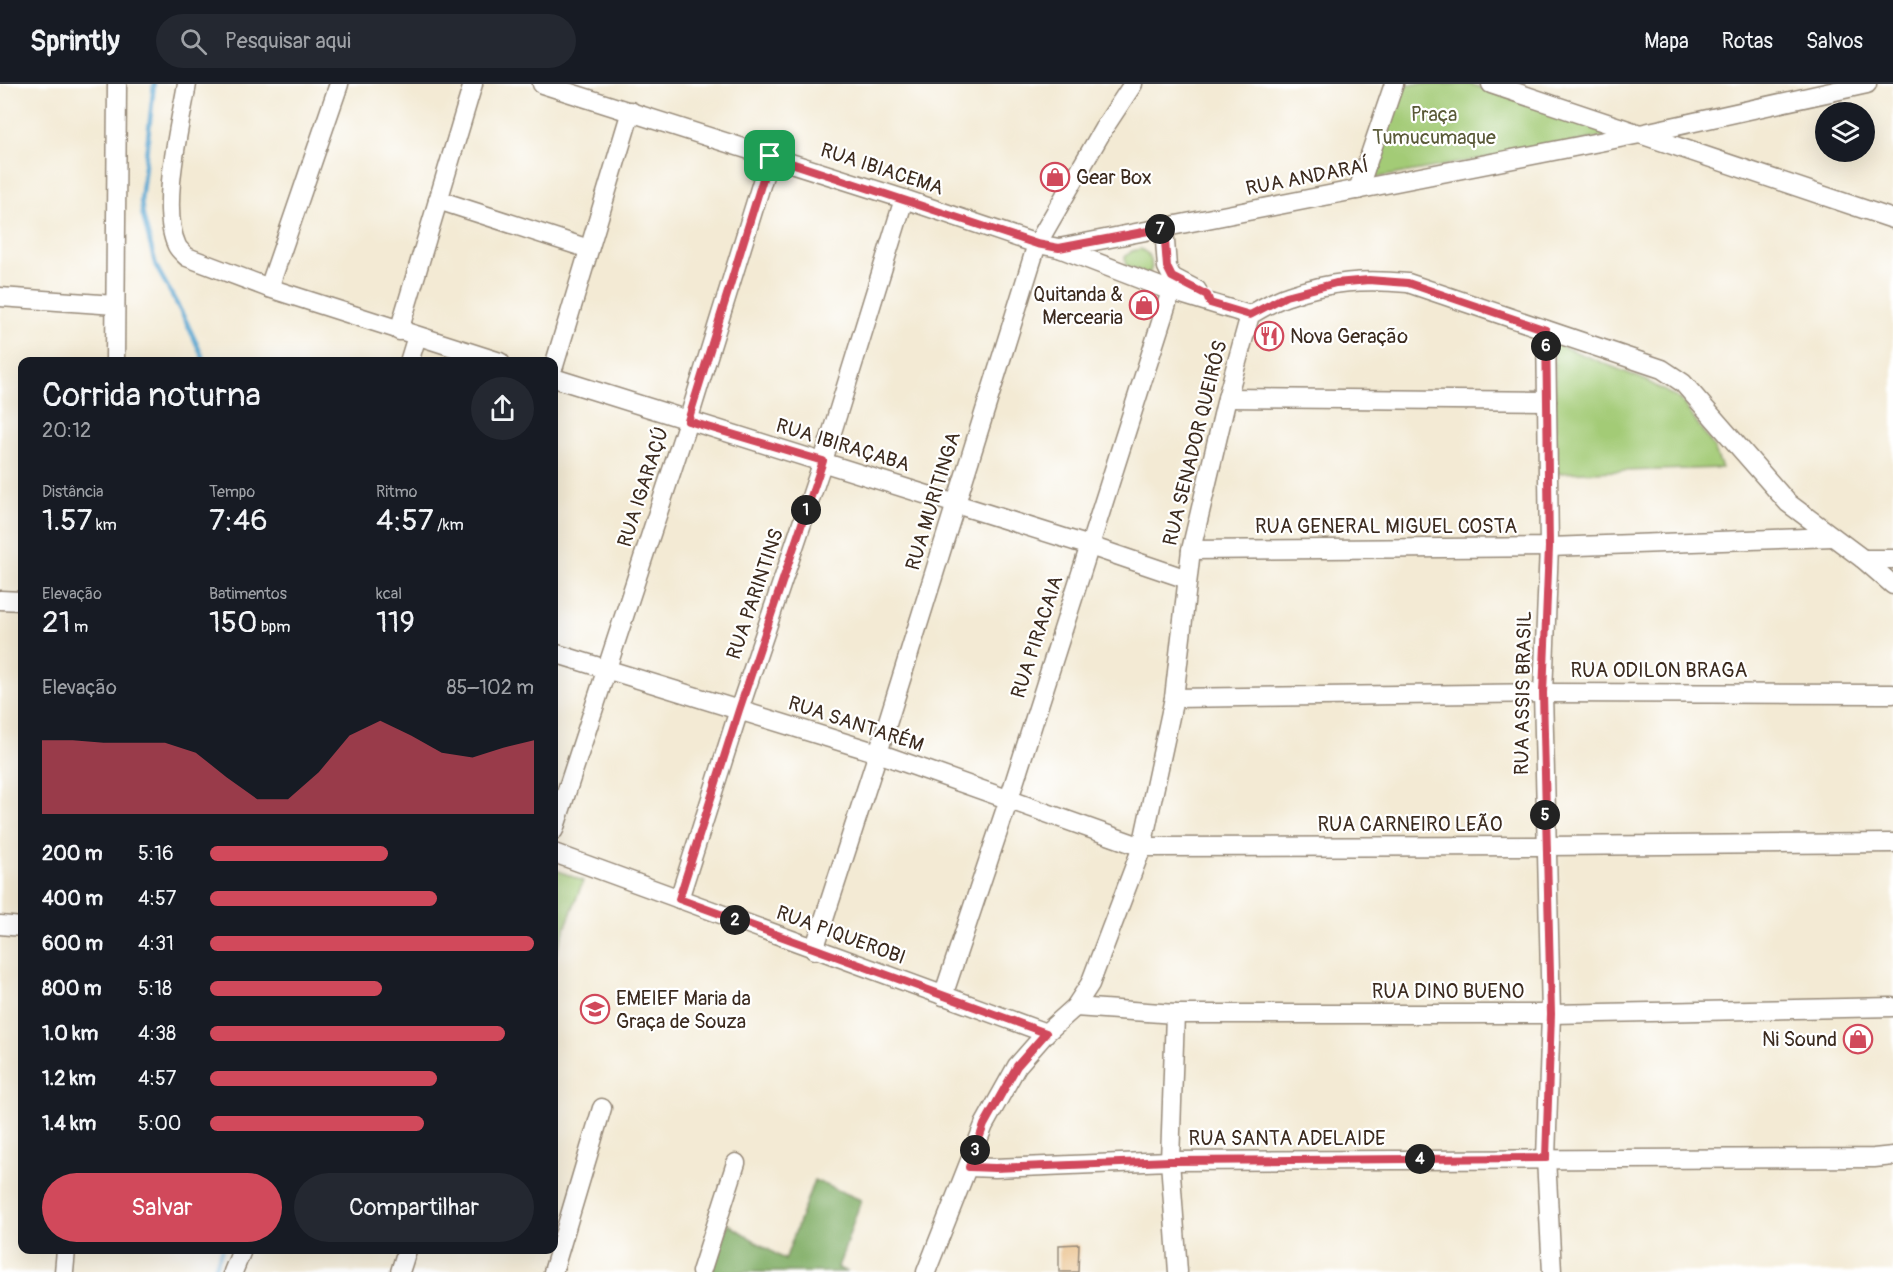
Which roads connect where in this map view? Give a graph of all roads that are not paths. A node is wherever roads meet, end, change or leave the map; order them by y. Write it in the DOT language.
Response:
graph roads {
  1 [pos="117,84"];
  2 [pos="187,84"];
  3 [pos="339,84"];
  4 [pos="473,84"];
  5 [pos="542,84"];
  6 [pos="1394,84"];
  7 [pos="1491,84"];
  8 [pos="1868,84"];
  9 [pos="1127,85"];
  10 [pos="631,111"];
  11 [pos="1640,134"];
  12 [pos="770,156"];
  13 [pos="1358,190"];
  14 [pos="904,199"];
  15 [pos="438,200"];
  16 [pos="1893,219"];
  17 [pos="1164,228"];
  18 [pos="1037,244"];
  19 [pos="1059,248"];
  20 [pos="589,249"];
  21 [pos="269,288"];
  22 [pos="1171,291"];
  23 [pos="0,297"];
  24 [pos="1210,303"];
  25 [pos="116,305"];
  26 [pos="1250,315"];
  27 [pos="399,330"];
  28 [pos="1546,330"];
  29 [pos="417,336"];
  30 [pos="115,357"];
  31 [pos="411,357"];
  32 [pos="484,357"];
  33 [pos="557,357"];
  34 [pos="558,379"];
  35 [pos="1227,398"];
  36 [pos="1547,402"];
  37 [pos="688,421"];
  38 [pos="823,461"];
  39 [pos="956,504"];
  40 [pos="1833,537"];
  41 [pos="1090,546"];
  42 [pos="1549,547"];
  43 [pos="1191,550"];
  44 [pos="1863,559"];
  45 [pos="1893,559"];
  46 [pos="1187,579"];
  47 [pos="1893,585"];
  48 [pos="0,600"];
  49 [pos="18,601"];
  50 [pos="558,654"];
  51 [pos="607,669"];
  52 [pos="1543,693"];
  53 [pos="1893,693"];
  54 [pos="1174,698"];
  55 [pos="739,710"];
  56 [pos="878,753"];
  57 [pos="1009,798"];
  58 [pos="558,818"];
  59 [pos="1893,843"];
  60 [pos="1546,846"];
  61 [pos="1142,847"];
  62 [pos="558,854"];
  63 [pos="679,899"];
  64 [pos="0,925"];
  65 [pos="18,927"];
  66 [pos="814,950"];
  67 [pos="943,996"];
  68 [pos="1075,1006"];
  69 [pos="1893,1007"];
  70 [pos="1175,1014"];
  71 [pos="1551,1014"];
  72 [pos="1046,1033"];
  73 [pos="602,1108"];
  74 [pos="1893,1156"];
  75 [pos="1546,1158"];
  76 [pos="1170,1161"];
  77 [pos="736,1163"];
  78 [pos="969,1167"];
  79 [pos="66,1254"];
  80 [pos="240,1254"];
  81 [pos="406,1254"];
  82 [pos="64,1272"];
  83 [pos="233,1272"];
  84 [pos="400,1272"];
  85 [pos="553,1272"];
  86 [pos="701,1272"];
  87 [pos="926,1272"];
  88 [pos="1178,1272"];
  89 [pos="1552,1272"];
  1 -- 25 [label="street"];
  2 -- 21 [label="street"];
  3 -- 21 [label="street"];
  4 -- 15 [label="street"];
  5 -- 10 [label="street, RUA IBIACEMA"];
  6 -- 13 [label="street"];
  7 -- 11 [label="street"];
  8 -- 11 [label="street, RUA ANDARAÍ"];
  9 -- 18 [label="street, RUA MURITINGA"];
  10 -- 12 [label="street, RUA IBIACEMA"];
  10 -- 20 [label="street"];
  11 -- 13 [label="street, RUA ANDARAÍ"];
  11 -- 16 [label="street"];
  12 -- 14 [label="street, RUA IBIACEMA"];
  12 -- 37 [label="street, RUA IGARAÇÚ"];
  13 -- 17 [label="street, RUA ANDARAÍ"];
  14 -- 18 [label="street, RUA IBIACEMA"];
  14 -- 38 [label="street, RUA PARINTINS"];
  15 -- 20 [label="street"];
  15 -- 27 [label="street"];
  17 -- 19 [label="street, RUA ANDARAÍ"];
  17 -- 24 [label="street"];
  18 -- 19 [label="street, RUA ANDARAÍ"];
  18 -- 39 [label="street, RUA MURITINGA"];
  19 -- 22 [label="street"];
  20 -- 33 [label="street"];
  21 -- 27 [label="street"];
  22 -- 24 [label="street"];
  22 -- 41 [label="street, RUA PIRACAIA"];
  23 -- 25 [label="street"];
  24 -- 26 [label="street"];
  25 -- 30 [label="street"];
  26 -- 28 [label="street"];
  26 -- 35 [label="street, RUA SENADOR QUEIRÓS"];
  27 -- 29 [label="street"];
  28 -- 36 [label="street, RUA ASSIS BRASIL"];
  28 -- 40 [label="street"];
  29 -- 31 [label="street"];
  29 -- 32 [label="street"];
  34 -- 37 [label="street, RUA IBIRAÇABA"];
  35 -- 36 [label="street"];
  35 -- 43 [label="street, RUA SENADOR QUEIRÓS"];
  36 -- 42 [label="street, RUA ASSIS BRASIL"];
  37 -- 38 [label="street, RUA IBIRAÇABA"];
  37 -- 51 [label="street, RUA IGARAÇÚ"];
  38 -- 39 [label="street, RUA IBIRAÇABA"];
  38 -- 55 [label="street, RUA PARINTINS"];
  39 -- 41 [label="street, RUA IBIRAÇABA"];
  39 -- 56 [label="street, RUA MURITINGA"];
  40 -- 42 [label="street, RUA GENERAL MIGUEL COSTA"];
  40 -- 44 [label="street"];
  41 -- 46 [label="street, RUA IBIRAÇABA"];
  41 -- 57 [label="street, RUA PIRACAIA"];
  42 -- 43 [label="street, RUA GENERAL MIGUEL COSTA"];
  42 -- 52 [label="street, RUA ASSIS BRASIL"];
  43 -- 46 [label="street, RUA SENADOR QUEIRÓS"];
  44 -- 45 [label="street"];
  44 -- 47 [label="street"];
  46 -- 54 [label="street, RUA SENADOR QUEIRÓS"];
  48 -- 49 [label="street"];
  50 -- 51 [label="street, RUA SANTARÉM"];
  51 -- 55 [label="street, RUA SANTARÉM"];
  51 -- 58 [label="street, RUA IGARAÇÚ"];
  52 -- 53 [label="street, RUA ODILON BRAGA"];
  52 -- 54 [label="street, RUA ODILON BRAGA"];
  52 -- 60 [label="street, RUA ASSIS BRASIL"];
  54 -- 61 [label="street, RUA SENADOR QUEIRÓS"];
  55 -- 56 [label="street, RUA SANTARÉM"];
  55 -- 63 [label="street, RUA PARINTINS"];
  56 -- 57 [label="street, RUA SANTARÉM"];
  56 -- 66 [label="street, RUA MURITINGA"];
  57 -- 61 [label="street, RUA SANTARÉM"];
  57 -- 67 [label="street, RUA PIRACAIA"];
  59 -- 60 [label="street, RUA CARNEIRO LEÃO"];
  60 -- 61 [label="street, RUA CARNEIRO LEÃO"];
  60 -- 71 [label="street, RUA ASSIS BRASIL"];
  61 -- 68 [label="street, RUA SENADOR QUEIRÓS"];
  62 -- 63 [label="street, RUA PIQUEROBI"];
  63 -- 66 [label="street, RUA PIQUEROBI"];
  64 -- 65 [label="street"];
  66 -- 67 [label="street, RUA PIQUEROBI"];
  67 -- 72 [label="street, RUA PIQUEROBI"];
  68 -- 70 [label="street, RUA DINO BUENO"];
  68 -- 72 [label="street, RUA SENADOR QUEIRÓS"];
  69 -- 71 [label="street, RUA DINO BUENO"];
  70 -- 71 [label="street, RUA DINO BUENO"];
  70 -- 76 [label="street"];
  71 -- 75 [label="street, RUA ASSIS BRASIL"];
  72 -- 78 [label="street, RUA SENADOR QUEIRÓS"];
  73 -- 85 [label="street"];
  74 -- 75 [label="street, RUA SANTA ADELAIDE"];
  75 -- 76 [label="street, RUA SANTA ADELAIDE"];
  75 -- 89 [label="street, RUA ASSIS BRASIL"];
  76 -- 78 [label="street, RUA SANTA ADELAIDE"];
  76 -- 88 [label="street"];
  77 -- 86 [label="street"];
  78 -- 87 [label="street, RUA SENADOR QUEIRÓS"];
  79 -- 82 [label="street"];
  80 -- 83 [label="street"];
  81 -- 84 [label="street"];
}
